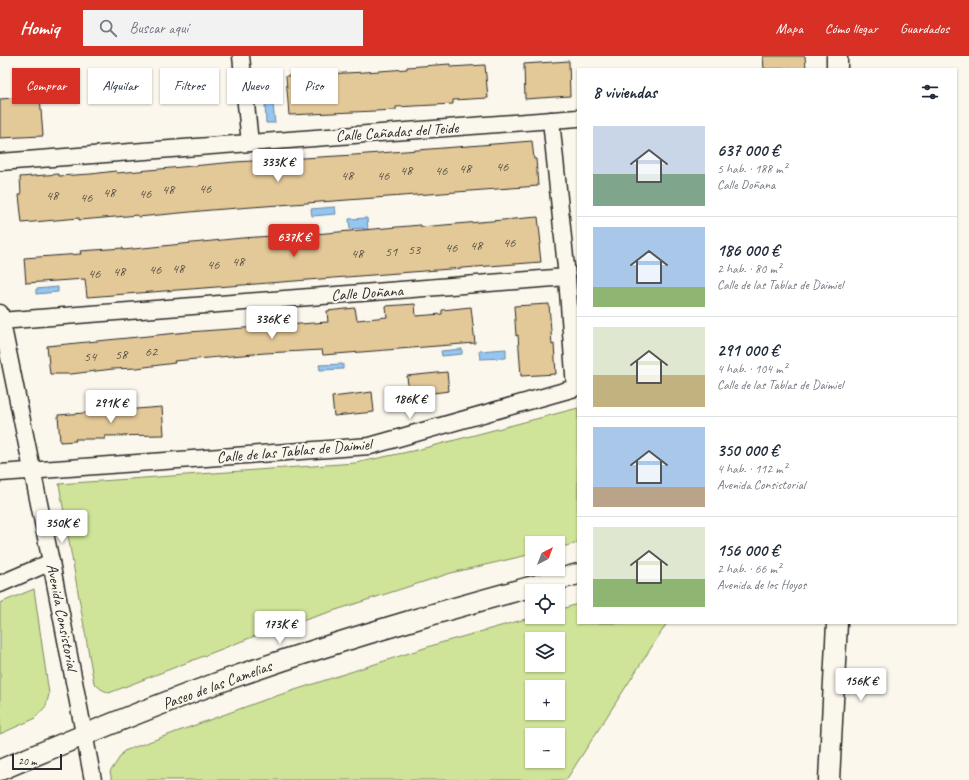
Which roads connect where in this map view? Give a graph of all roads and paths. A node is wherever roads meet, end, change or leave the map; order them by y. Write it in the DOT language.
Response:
graph roads {
  1 [pos="241,56"];
  2 [pos="836,56"];
  3 [pos="849,56"];
  4 [pos="837,68"];
  5 [pos="850,68"];
  6 [pos="577,118"];
  7 [pos="551,120"];
  8 [pos="250,143"];
  9 [pos="0,162"];
  10 [pos="567,277"];
  11 [pos="0,319"];
  12 [pos="32,470"];
  13 [pos="0,473"];
  14 [pos="51,562"];
  15 [pos="577,574"];
  16 [pos="0,584"];
  17 [pos="837,624"];
  18 [pos="849,624"];
  19 [pos="84,735"];
  20 [pos="0,770"];
  21 [pos="93,780"];
  22 [pos="829,780"];
  23 [pos="842,780"];
  1 -- 8 [label="street"];
  2 -- 4 [label="street"];
  3 -- 5 [label="street"];
  6 -- 7 [label="street, Calle Cañadas del Teide"];
  7 -- 8 [label="street, Calle Cañadas del Teide"];
  7 -- 10 [label="street, Calle de las Tablas de Daimiel"];
  8 -- 9 [label="street, Calle Cañadas del Teide"];
  10 -- 11 [label="street, Calle Doñana"];
  10 -- 12 [label="street, Calle de las Tablas de Daimiel"];
  11 -- 12 [label="street, Avenida Consistorial"];
  12 -- 13 [label="street, Calle de las Tablas de Daimiel"];
  12 -- 14 [label="street, Avenida Consistorial"];
  14 -- 16 [label="street"];
  14 -- 19 [label="street, Avenida Consistorial"];
  15 -- 19 [label="street, Paseo de las Camelias"];
  17 -- 22 [label="street"];
  18 -- 23 [label="street"];
  19 -- 20 [label="street, Paseo de las Camelias"];
  19 -- 21 [label="street, Avenida Consistorial"];
}
